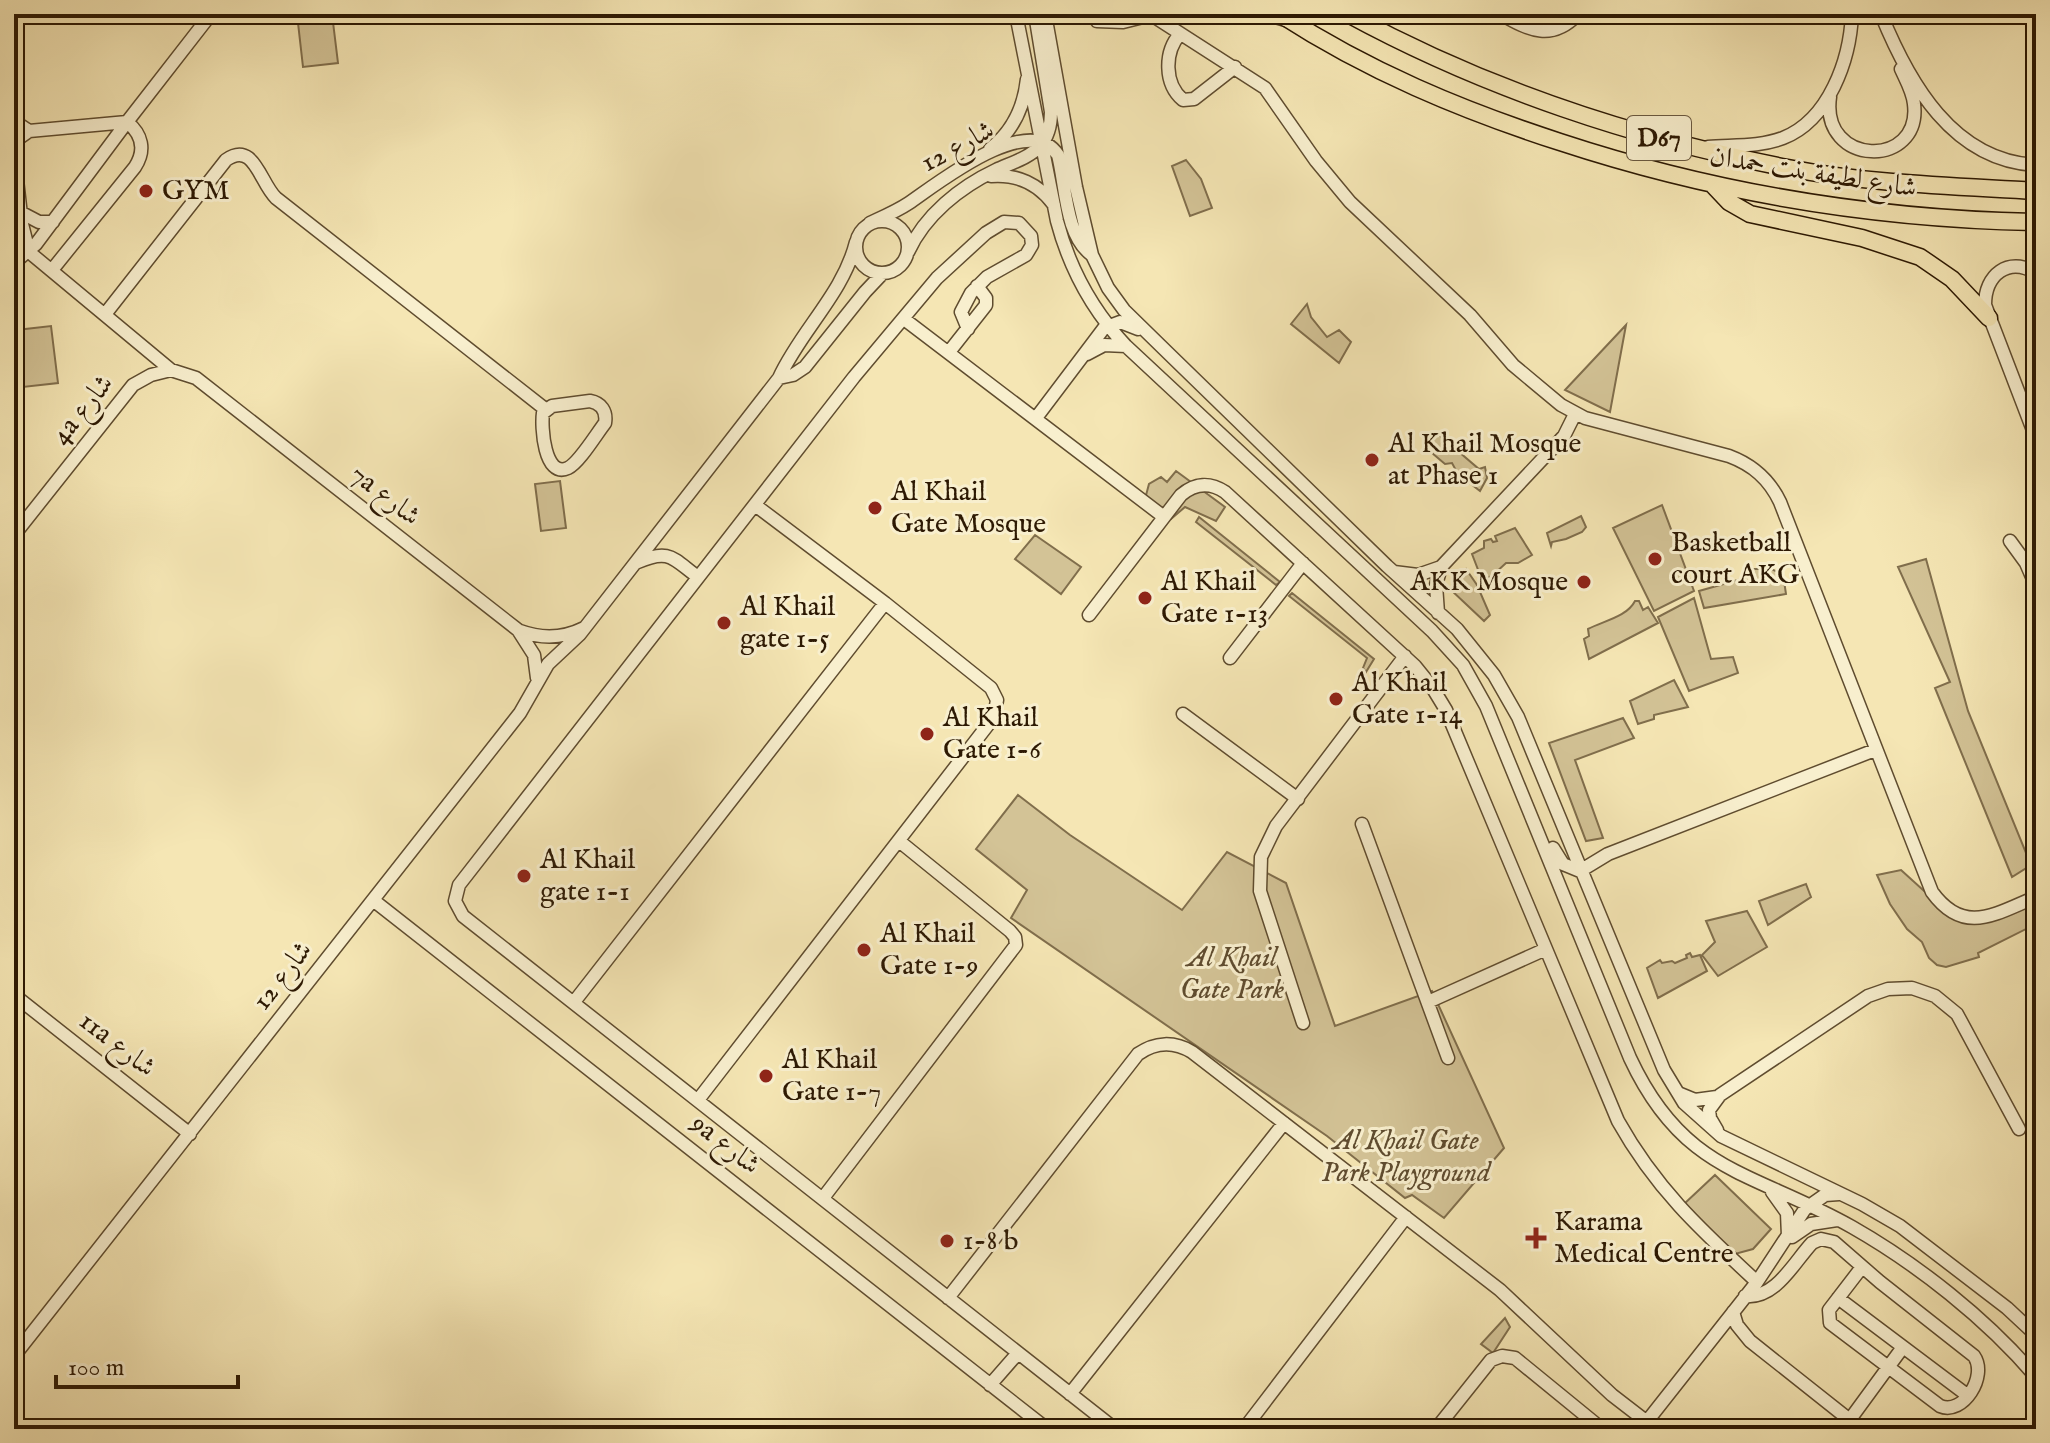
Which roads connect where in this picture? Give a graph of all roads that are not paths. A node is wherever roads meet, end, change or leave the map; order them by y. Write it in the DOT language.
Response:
graph roads {
  1 [pos="211,14"];
  2 [pos="1016,14"];
  3 [pos="1035,14"];
  4 [pos="1045,14"];
  5 [pos="1095,14"];
  6 [pos="1150,14"];
  7 [pos="1265,14"];
  8 [pos="1348,14"];
  9 [pos="1501,14"];
  10 [pos="1578,14"];
  11 [pos="1852,14"];
  12 [pos="1881,14"];
  13 [pos="1286,18"];
  14 [pos="1180,34"];
  15 [pos="1897,50"];
  16 [pos="1027,64"];
  17 [pos="1235,67"];
  18 [pos="1831,90"];
  19 [pos="14,121"];
  20 [pos="127,122"];
  21 [pos="91,125"];
  22 [pos="29,131"];
  23 [pos="1043,143"];
  24 [pos="1694,148"];
  25 [pos="14,151"];
  26 [pos="101,156"];
  27 [pos="977,158"];
  28 [pos="2036,165"];
  29 [pos="984,176"];
  30 [pos="1712,184"];
  31 [pos="2036,191"];
  32 [pos="1054,205"];
  33 [pos="20,212"];
  34 [pos="53,222"];
  35 [pos="2036,222"];
  36 [pos="870,223"];
  37 [pos="856,242"];
  38 [pos="29,252"];
  39 [pos="908,252"];
  40 [pos="1092,255"];
  41 [pos="14,263"];
  42 [pos="52,270"];
  43 [pos="2036,273"];
  44 [pos="882,274"];
  45 [pos="977,286"];
  46 [pos="106,313"];
  47 [pos="1989,318"];
  48 [pos="904,319"];
  49 [pos="1107,326"];
  50 [pos="968,329"];
  51 [pos="1126,346"];
  52 [pos="1160,346"];
  53 [pos="949,352"];
  54 [pos="1084,356"];
  55 [pos="171,370"];
  56 [pos="779,378"];
  57 [pos="545,409"];
  58 [pos="1575,414"];
  59 [pos="1036,418"];
  60 [pos="2036,438"];
  61 [pos="755,505"];
  62 [pos="1164,517"];
  63 [pos="14,535"];
  64 [pos="2010,541"];
  65 [pos="1303,563"];
  66 [pos="634,564"];
  67 [pos="1441,567"];
  68 [pos="1394,572"];
  69 [pos="698,577"];
  70 [pos="2036,586"];
  71 [pos="885,603"];
  72 [pos="1438,613"];
  73 [pos="1089,615"];
  74 [pos="587,626"];
  75 [pos="518,630"];
  76 [pos="1405,656"];
  77 [pos="1230,658"];
  78 [pos="537,685"];
  79 [pos="1183,714"];
  80 [pos="1875,750"];
  81 [pos="1298,799"];
  82 [pos="1533,819"];
  83 [pos="1362,824"];
  84 [pos="899,841"];
  85 [pos="1574,850"];
  86 [pos="1608,854"];
  87 [pos="1580,871"];
  88 [pos="2036,897"];
  89 [pos="373,900"];
  90 [pos="1546,949"];
  91 [pos="14,995"];
  92 [pos="574,1002"];
  93 [pos="1428,1002"];
  94 [pos="1303,1023"];
  95 [pos="1448,1058"];
  96 [pos="1676,1093"];
  97 [pos="1720,1095"];
  98 [pos="698,1100"];
  99 [pos="1284,1123"];
  100 [pos="2019,1129"];
  101 [pos="190,1134"];
  102 [pos="1721,1136"];
  103 [pos="1767,1186"];
  104 [pos="1842,1195"];
  105 [pos="823,1198"];
  106 [pos="1810,1205"];
  107 [pos="1406,1217"];
  108 [pos="1840,1221"];
  109 [pos="1784,1245"];
  110 [pos="1862,1267"];
  111 [pos="1757,1282"];
  112 [pos="1745,1296"];
  113 [pos="948,1298"];
  114 [pos="1838,1298"];
  115 [pos="1733,1312"];
  116 [pos="2036,1335"];
  117 [pos="1903,1347"];
  118 [pos="1018,1353"];
  119 [pos="14,1356"];
  120 [pos="1889,1367"];
  121 [pos="2036,1377"];
  122 [pos="990,1385"];
  123 [pos="1070,1394"];
  124 [pos="1967,1395"];
  125 [pos="1846,1425"];
  126 [pos="1644,1426"];
  127 [pos="1047,1429"];
  128 [pos="1115,1429"];
  129 [pos="1244,1429"];
  130 [pos="1436,1429"];
  131 [pos="1602,1429"];
  132 [pos="1861,1429"];
  1 -- 20 [label="street"];
  2 -- 16 [label="street"];
  3 -- 23 [label="street"];
  4 -- 40 [label="street"];
  5 -- 6 [label="street"];
  6 -- 14 [label="street"];
  7 -- 13 [label="street"];
  8 -- 24 [label="main road, شارع لطيفة بنت حمدان / D67"];
  9 -- 10 [label="street"];
  11 -- 18 [label="street"];
  12 -- 15 [label="street"];
  13 -- 30 [label="main road, شارع لطيفة بنت حمدان / D67"];
  14 -- 17 [label="street"];
  14 -- 17 [label="street"];
  15 -- 18 [label="street"];
  15 -- 28 [label="street"];
  16 -- 23 [label="street"];
  16 -- 27 [label="street"];
  17 -- 58 [label="street"];
  18 -- 24 [label="street"];
  19 -- 22 [label="street"];
  20 -- 21 [label="street"];
  20 -- 26 [label="street"];
  20 -- 42 [label="street"];
  21 -- 22 [label="street"];
  21 -- 26 [label="street"];
  22 -- 25 [label="street"];
  23 -- 27 [label="street, شارع 12"];
  23 -- 29 [label="street, شارع 12"];
  23 -- 32 [label="street"];
  23 -- 40 [label="street"];
  24 -- 31 [label="main road, شارع لطيفة بنت حمدان / D67"];
  25 -- 33 [label="street"];
  26 -- 34 [label="street"];
  27 -- 36 [label="street, شارع 12"];
  29 -- 32 [label="street"];
  29 -- 39 [label="street, شارع 12"];
  30 -- 35 [label="main road, شارع لطيفة بنت حمدان / D67"];
  30 -- 47 [label="main road"];
  32 -- 49 [label="street"];
  33 -- 34 [label="street"];
  33 -- 38 [label="street"];
  34 -- 38 [label="street"];
  36 -- 37 [label="street"];
  36 -- 39 [label="street"];
  37 -- 44 [label="street"];
  37 -- 56 [label="street, شارع 12"];
  38 -- 41 [label="street"];
  38 -- 42 [label="street, 7a شارع"];
  39 -- 44 [label="street"];
  40 -- 52 [label="street"];
  42 -- 46 [label="street, 7a شارع"];
  43 -- 47 [label="street"];
  44 -- 56 [label="street, شارع 12"];
  45 -- 48 [label="street"];
  45 -- 50 [label="street"];
  45 -- 50 [label="street"];
  46 -- 55 [label="street, 7a شارع"];
  46 -- 57 [label="street"];
  47 -- 60 [label="street"];
  48 -- 53 [label="street"];
  48 -- 61 [label="street"];
  49 -- 51 [label="street"];
  49 -- 52 [label="street"];
  49 -- 54 [label="street"];
  50 -- 53 [label="street"];
  51 -- 54 [label="street"];
  51 -- 82 [label="street"];
  52 -- 68 [label="street"];
  53 -- 59 [label="street"];
  54 -- 59 [label="street"];
  55 -- 63 [label="street, 4a شارع"];
  55 -- 75 [label="street, 7a شارع"];
  56 -- 66 [label="street, شارع 12"];
  57 -- 57 [label="street"];
  58 -- 67 [label="street"];
  58 -- 80 [label="street"];
  59 -- 62 [label="street"];
  61 -- 69 [label="street"];
  61 -- 71 [label="street"];
  62 -- 65 [label="street"];
  62 -- 73 [label="street"];
  64 -- 70 [label="street"];
  65 -- 76 [label="street"];
  65 -- 77 [label="street"];
  66 -- 69 [label="street"];
  66 -- 74 [label="street, شارع 12"];
  67 -- 68 [label="street"];
  67 -- 72 [label="street"];
  68 -- 72 [label="street"];
  69 -- 92 [label="street"];
  71 -- 84 [label="street"];
  71 -- 92 [label="street"];
  72 -- 85 [label="street"];
  74 -- 75 [label="street"];
  74 -- 78 [label="street, شارع 12"];
  75 -- 78 [label="street, 7a شارع"];
  76 -- 81 [label="street"];
  76 -- 90 [label="street"];
  78 -- 89 [label="street, شارع 12"];
  79 -- 81 [label="street"];
  80 -- 86 [label="street"];
  80 -- 88 [label="street"];
  81 -- 94 [label="street"];
  82 -- 87 [label="street"];
  82 -- 103 [label="street"];
  83 -- 93 [label="street"];
  84 -- 98 [label="street"];
  84 -- 105 [label="street"];
  85 -- 86 [label="street"];
  85 -- 87 [label="street"];
  86 -- 87 [label="street"];
  87 -- 96 [label="street"];
  89 -- 101 [label="street, شارع 12"];
  89 -- 122 [label="street, 9a شارع"];
  90 -- 93 [label="street"];
  90 -- 111 [label="street"];
  91 -- 101 [label="street, 11a شارع"];
  92 -- 98 [label="street"];
  93 -- 95 [label="street"];
  96 -- 97 [label="street"];
  96 -- 102 [label="street"];
  97 -- 100 [label="street"];
  97 -- 102 [label="street"];
  98 -- 105 [label="street"];
  99 -- 107 [label="street"];
  99 -- 113 [label="street"];
  99 -- 123 [label="street"];
  101 -- 119 [label="street, شارع 12"];
  102 -- 104 [label="street"];
  103 -- 106 [label="street"];
  103 -- 109 [label="street"];
  104 -- 106 [label="street"];
  104 -- 116 [label="street"];
  105 -- 113 [label="street"];
  106 -- 108 [label="street"];
  106 -- 109 [label="street"];
  107 -- 126 [label="street"];
  107 -- 129 [label="street"];
  108 -- 109 [label="street"];
  108 -- 121 [label="street"];
  109 -- 111 [label="street"];
  110 -- 112 [label="street"];
  110 -- 114 [label="street"];
  110 -- 124 [label="street"];
  111 -- 112 [label="street"];
  112 -- 115 [label="street"];
  113 -- 118 [label="street"];
  114 -- 117 [label="street"];
  114 -- 120 [label="street"];
  115 -- 125 [label="street"];
  115 -- 126 [label="street"];
  117 -- 120 [label="street"];
  117 -- 124 [label="street"];
  118 -- 122 [label="street"];
  118 -- 123 [label="street"];
  120 -- 124 [label="street"];
  120 -- 125 [label="street"];
  122 -- 127 [label="street, 9a شارع"];
  123 -- 128 [label="street"];
  125 -- 132 [label="street"];
  130 -- 131 [label="street"];
}
